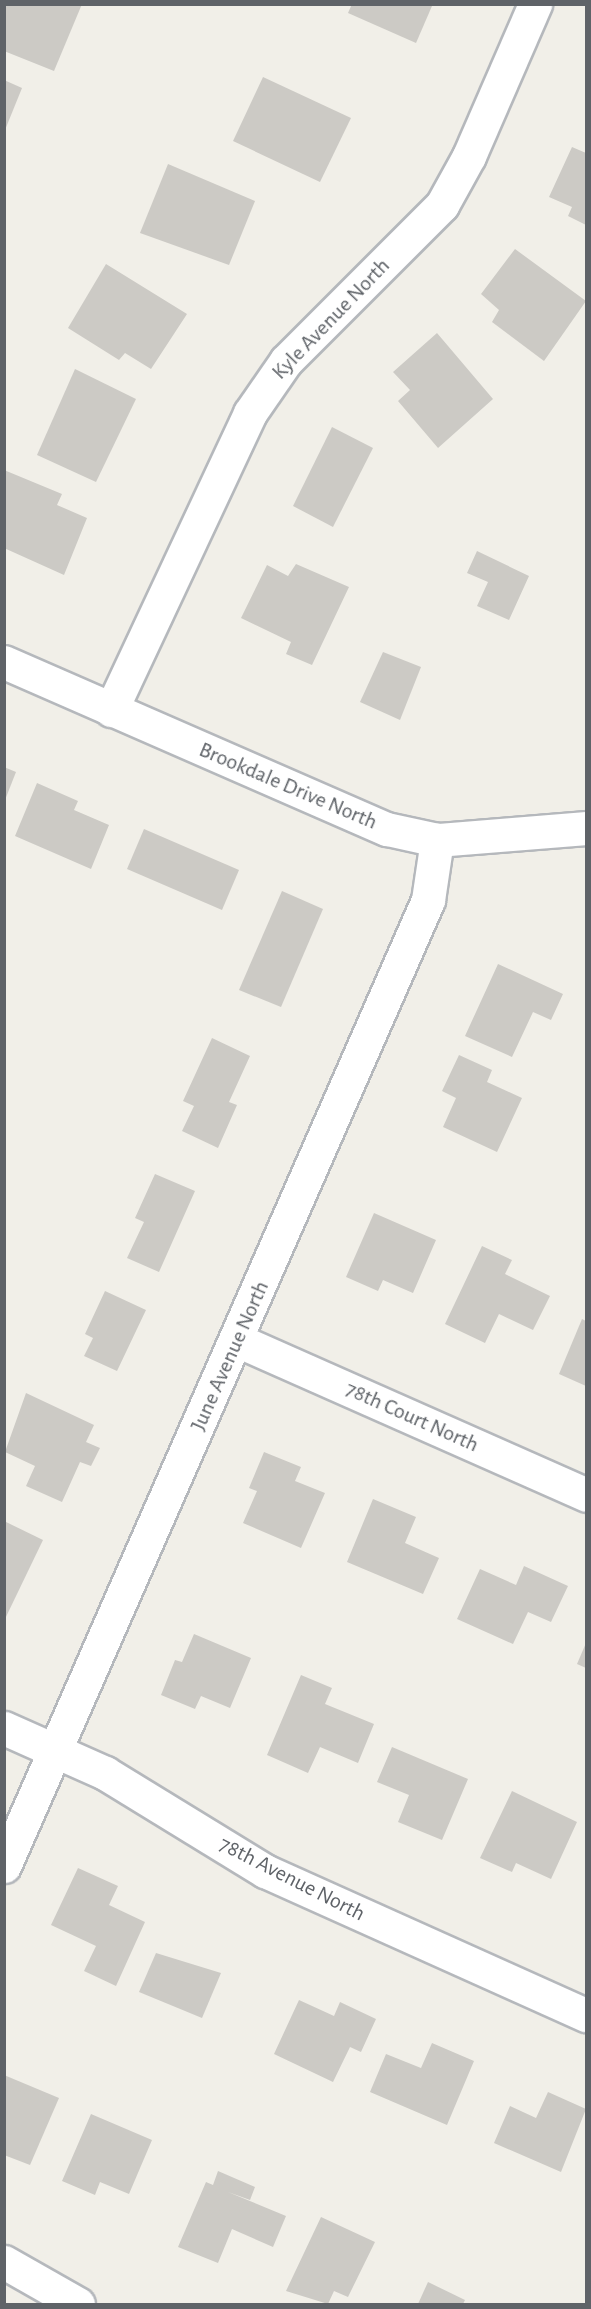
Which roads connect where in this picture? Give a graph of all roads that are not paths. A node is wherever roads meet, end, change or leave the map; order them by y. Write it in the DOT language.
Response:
graph roads {
  1 [pos="535,4"];
  2 [pos="4,662"];
  3 [pos="111,710"];
  4 [pos="586,828"];
  5 [pos="437,840"];
  6 [pos="237,1340"];
  7 [pos="586,1495"];
  8 [pos="4,1728"];
  9 [pos="56,1751"];
  10 [pos="4,1866"];
  11 [pos="586,2015"];
  12 [pos="4,2262"];
  13 [pos="78,2304"];
  1 -- 3 [label="street, Kyle Avenue North"];
  2 -- 3 [label="street, Brookdale Drive North"];
  3 -- 5 [label="street, Brookdale Drive North"];
  4 -- 5 [label="street, Brookdale Drive North"];
  5 -- 6 [label="street, June Avenue North"];
  6 -- 7 [label="street, 78th Court North"];
  6 -- 9 [label="street, June Avenue North"];
  8 -- 9 [label="street, 78th Avenue North"];
  9 -- 10 [label="street, June Avenue North"];
  9 -- 11 [label="street, 78th Avenue North"];
  12 -- 13 [label="street"];
}
